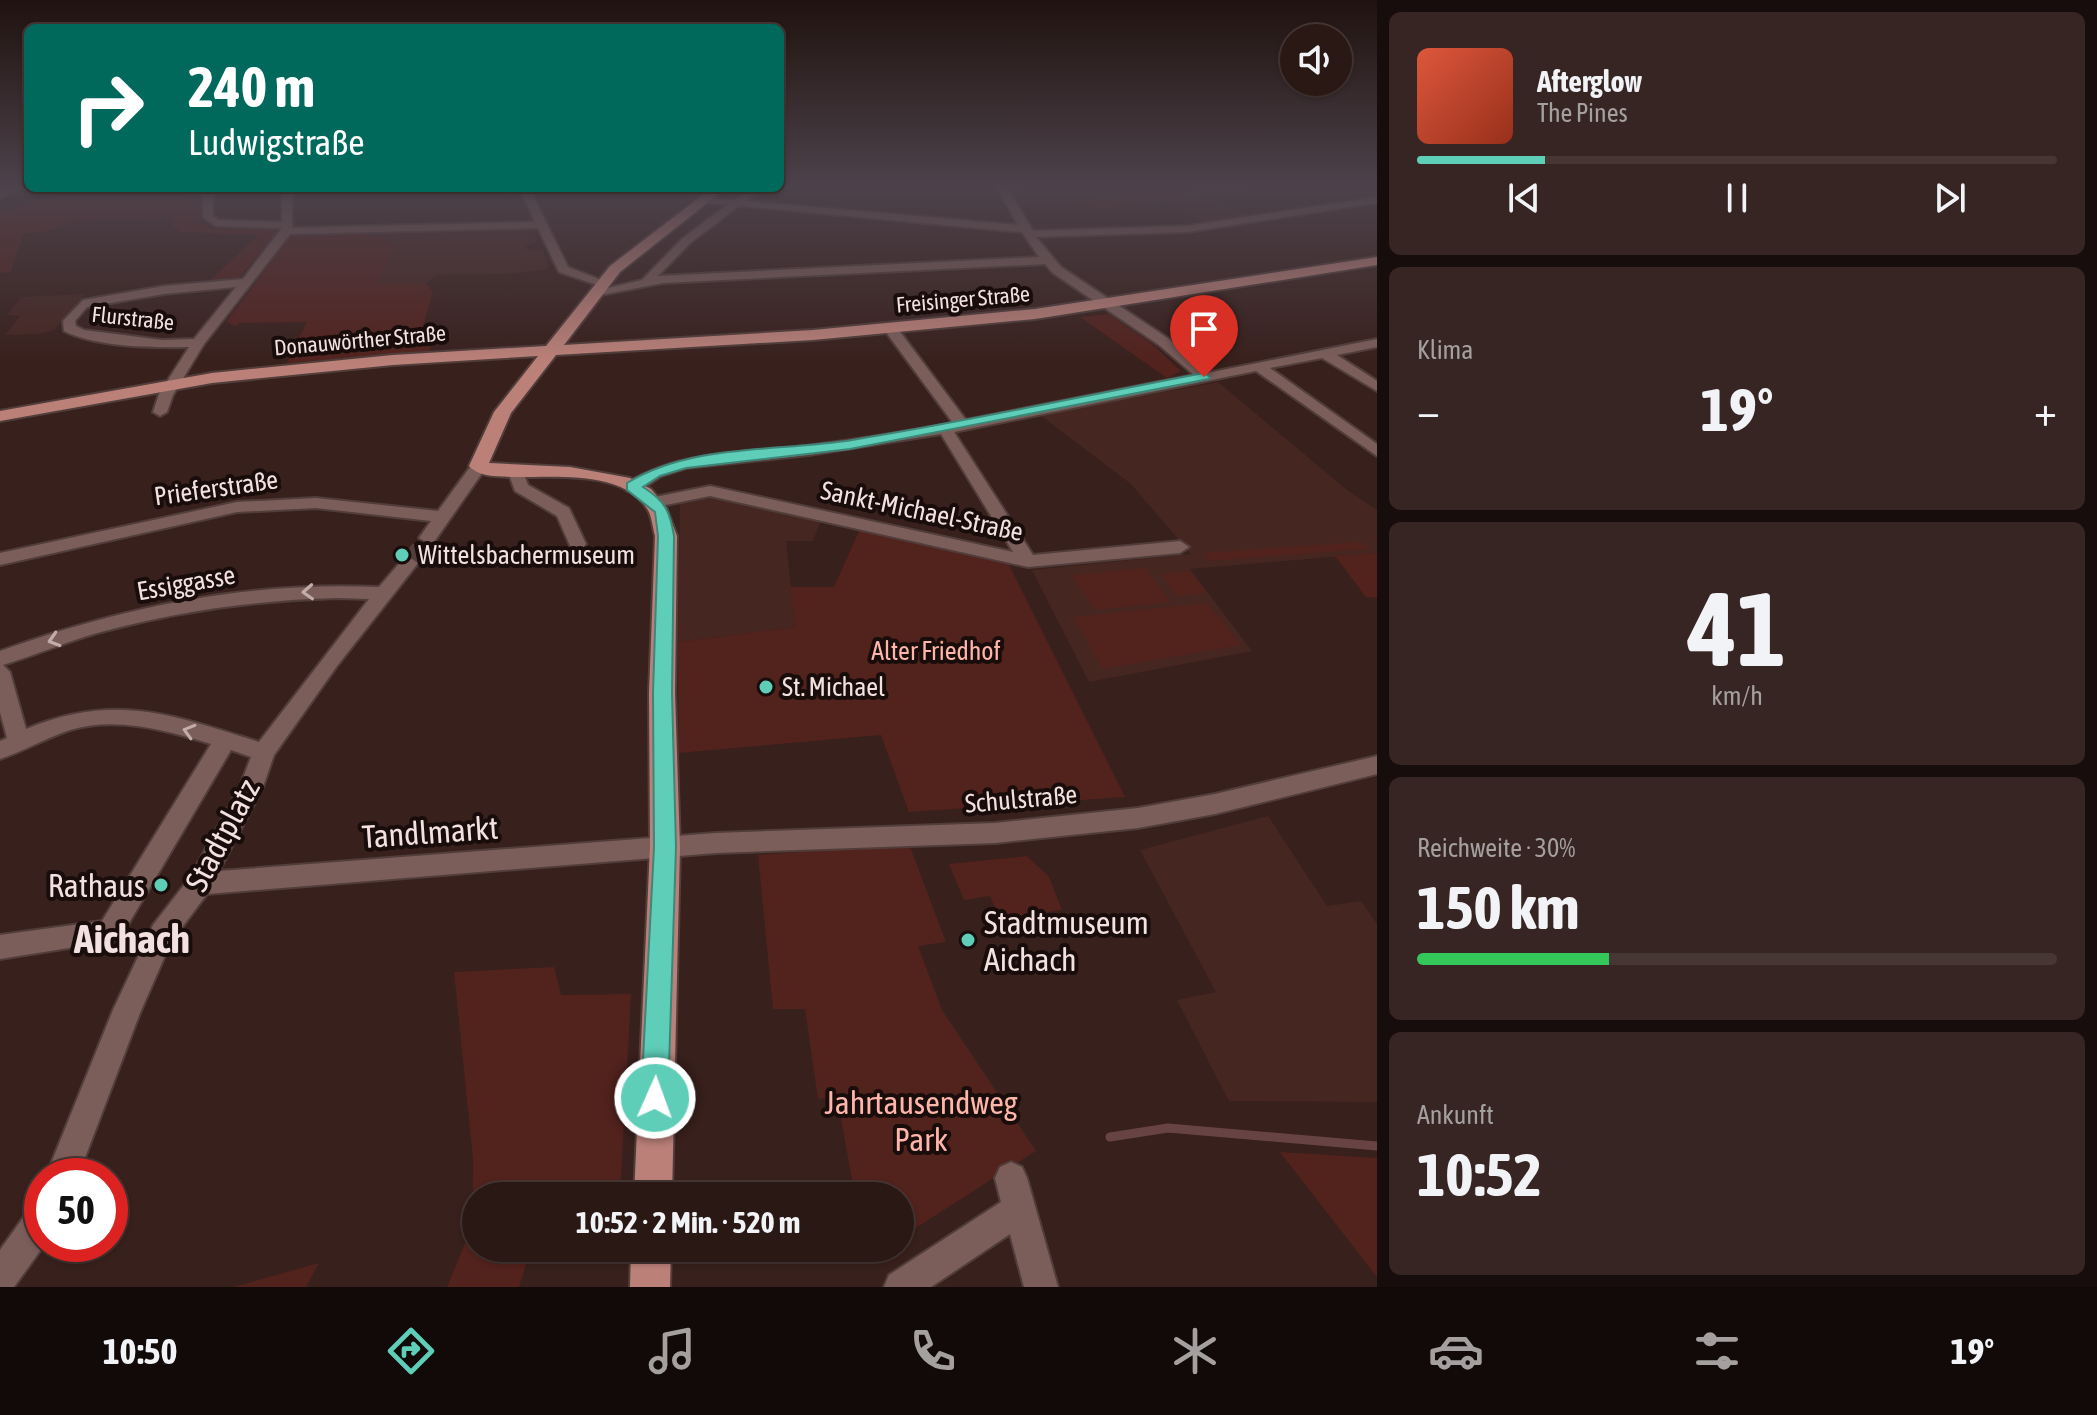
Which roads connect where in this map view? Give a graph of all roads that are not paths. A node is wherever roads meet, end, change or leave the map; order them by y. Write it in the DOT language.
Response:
graph roads {
  1 [pos="275,244"];
  2 [pos="551,244"];
  3 [pos="645,244"];
  4 [pos="683,244"];
  5 [pos="1036,244"];
  6 [pos="1047,260"];
  7 [pos="1377,261"];
  8 [pos="248,282"];
  9 [pos="645,283"];
  10 [pos="600,287"];
  11 [pos="1107,305"];
  12 [pos="890,328"];
  13 [pos="198,343"];
  14 [pos="1377,343"];
  15 [pos="550,350"];
  16 [pos="1324,353"];
  17 [pos="1258,366"];
  18 [pos="1204,377"];
  19 [pos="175,383"];
  20 [pos="1377,387"];
  21 [pos="160,412"];
  22 [pos="0,416"];
  23 [pos="953,427"];
  24 [pos="1377,451"];
  25 [pos="479,466"];
  26 [pos="516,472"];
  27 [pos="633,487"];
  28 [pos="656,502"];
  29 [pos="443,517"];
  30 [pos="428,538"];
  31 [pos="577,544"];
  32 [pos="1180,547"];
  33 [pos="0,559"];
  34 [pos="1028,561"];
  35 [pos="409,563"];
  36 [pos="386,594"];
  37 [pos="0,659"];
  38 [pos="0,672"];
  39 [pos="225,740"];
  40 [pos="10,746"];
  41 [pos="264,752"];
  42 [pos="1377,765"];
  43 [pos="665,847"];
  44 [pos="200,884"];
  45 [pos="0,947"];
  46 [pos="69,1158"];
  47 [pos="653,1182"];
  48 [pos="24,1245"];
  49 [pos="651,1262"];
  50 [pos="0,1278"];
  51 [pos="650,1287"];
  52 [pos="901,1287"];
  53 [pos="1041,1287"];
  1 -- 8 [label="street, Flurstraße"];
  2 -- 10 [label="street"];
  3 -- 10 [label="main road"];
  4 -- 9 [label="street"];
  5 -- 6 [label="street"];
  6 -- 9 [label="street"];
  6 -- 11 [label="street"];
  7 -- 11 [label="main road, Freisinger Straße"];
  8 -- 13 [label="street, Flurstraße"];
  8 -- 13 [label="street, Flurstraße"];
  9 -- 10 [label="street"];
  10 -- 15 [label="main road"];
  11 -- 12 [label="main road, Freisinger Straße"];
  11 -- 18 [label="street"];
  12 -- 15 [label="main road, Freisinger Straße"];
  12 -- 23 [label="street"];
  13 -- 19 [label="street, Flurstraße"];
  14 -- 16 [label="street"];
  15 -- 19 [label="main road, Donauwörther Straße"];
  15 -- 25 [label="main road"];
  16 -- 17 [label="street"];
  16 -- 20 [label="street"];
  17 -- 18 [label="street"];
  17 -- 24 [label="street"];
  18 -- 23 [label="street"];
  19 -- 21 [label="street"];
  19 -- 22 [label="main road, Donauwörther Straße"];
  23 -- 27 [label="street"];
  23 -- 34 [label="street"];
  25 -- 26 [label="main road"];
  25 -- 29 [label="street"];
  26 -- 27 [label="main road"];
  26 -- 31 [label="street"];
  27 -- 28 [label="main road"];
  28 -- 34 [label="street, Sankt-Michael-Straße"];
  28 -- 43 [label="main road"];
  29 -- 30 [label="street"];
  29 -- 33 [label="street, Prieferstraße"];
  32 -- 34 [label="street, Sankt-Michael-Straße"];
  35 -- 36 [label="street, Stadtplatz"];
  36 -- 37 [label="street, Essiggasse, one-way"];
  36 -- 41 [label="street, Stadtplatz"];
  38 -- 40 [label="street"];
  39 -- 40 [label="street, one-way"];
  39 -- 41 [label="street"];
  39 -- 45 [label="street, Stadtplatz"];
  41 -- 44 [label="street, Stadtplatz"];
  42 -- 43 [label="street, Schulstraße"];
  43 -- 44 [label="street, Tandlmarkt"];
  43 -- 47 [label="main road"];
  44 -- 46 [label="street, Stadtplatz"];
  48 -- 50 [label="street"];
  49 -- 51 [label="main road"];
  52 -- 53 [label="street"];
}
